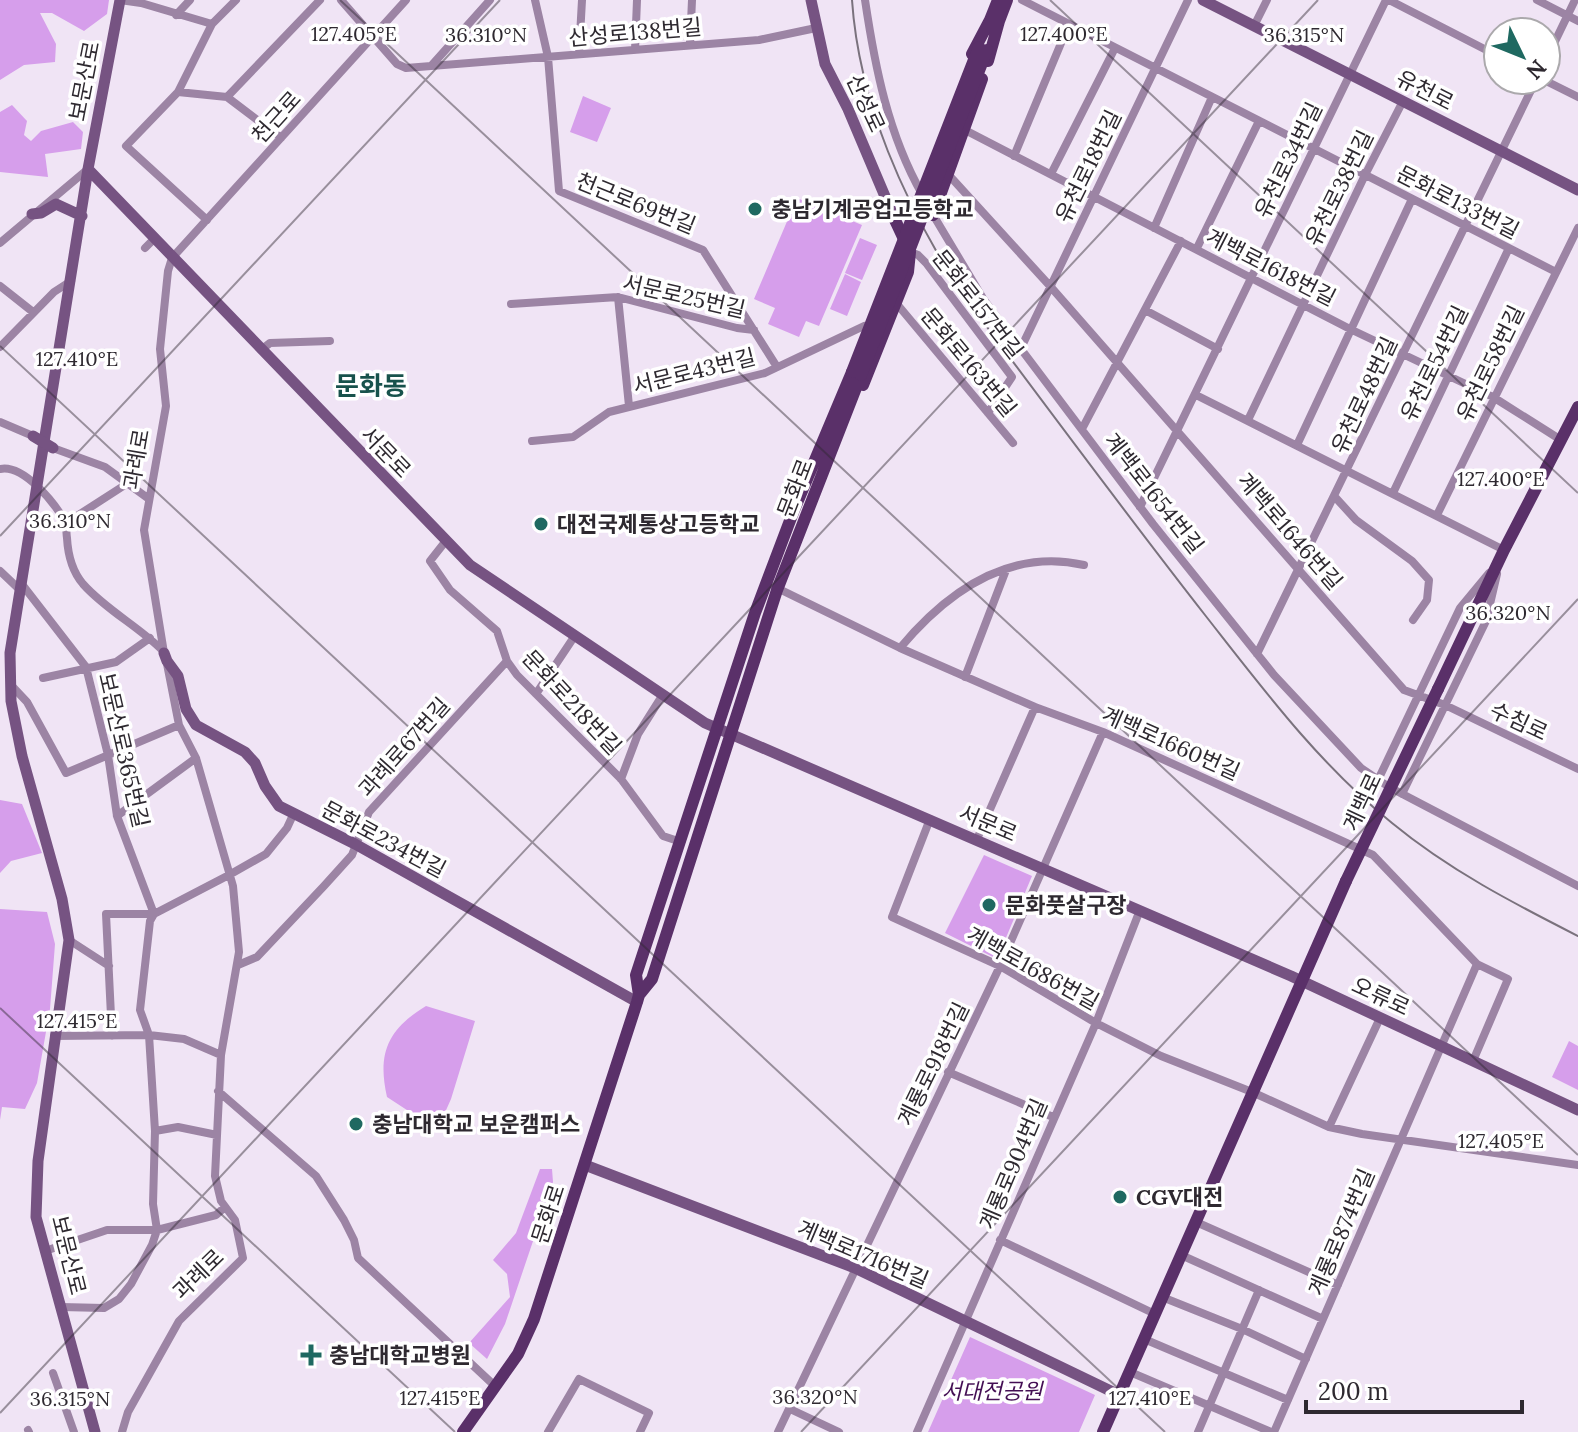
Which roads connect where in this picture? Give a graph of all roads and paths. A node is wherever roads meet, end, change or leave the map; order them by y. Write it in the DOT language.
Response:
graph roads {
  1 [pos="120,0"];
  2 [pos="190,0"];
  3 [pos="236,0"];
  4 [pos="320,0"];
  5 [pos="341,0"];
  6 [pos="406,0"];
  7 [pos="490,0"];
  8 [pos="535,0"];
  9 [pos="582,0"];
  10 [pos="637,0"];
  11 [pos="692,0"];
  12 [pos="811,0"];
  13 [pos="865,0"];
  14 [pos="998,0"];
  15 [pos="1007,0"];
  16 [pos="1022,0"];
  17 [pos="1188,0"];
  18 [pos="1203,0"];
  19 [pos="1267,0"];
  20 [pos="1388,0"];
  21 [pos="1537,0"];
  22 [pos="1575,0"];
  23 [pos="142,2"];
  24 [pos="176,15"];
  25 [pos="996,16"];
  26 [pos="1567,16"];
  27 [pos="1578,21"];
  28 [pos="212,24"];
  29 [pos="1069,24"];
  30 [pos="1254,26"];
  31 [pos="1562,26"];
  32 [pos="816,28"];
  33 [pos="373,37"];
  34 [pos="690,45"];
  35 [pos="1115,48"];
  36 [pos="1482,48"];
  37 [pos="635,50"];
  38 [pos="579,54"];
  39 [pos="548,57"];
  40 [pos="432,66"];
  41 [pos="1155,68"];
  42 [pos="1350,75"];
  43 [pos="178,92"];
  44 [pos="1528,96"];
  45 [pos="227,97"];
  46 [pos="1212,97"];
  47 [pos="1403,101"];
  48 [pos="1259,121"];
  49 [pos="963,129"];
  50 [pos="281,138"];
  51 [pos="1313,149"];
  52 [pos="1502,152"];
  53 [pos="1014,156"];
  54 [pos="88,169"];
  55 [pos="947,173"];
  56 [pos="1051,174"];
  57 [pos="1365,175"];
  58 [pos="1578,190"];
  59 [pos="922,195"];
  60 [pos="1093,197"];
  61 [pos="1412,199"];
  62 [pos="32,214"];
  63 [pos="933,215"];
  64 [pos="82,216"];
  65 [pos="207,220"];
  66 [pos="895,220"];
  67 [pos="1466,226"];
  68 [pos="1154,228"];
  69 [pos="1578,228"];
  70 [pos="1181,241"];
  71 [pos="0,243"];
  72 [pos="1197,248"];
  73 [pos="1509,248"];
  74 [pos="896,250"];
  75 [pos="910,252"];
  76 [pos="172,258"];
  77 [pos="1556,272"];
  78 [pos="1251,277"];
  79 [pos="71,281"];
  80 [pos="0,286"];
  81 [pos="1050,286"];
  82 [pos="618,297"];
  83 [pos="1303,302"];
  84 [pos="511,304"];
  85 [pos="897,304"];
  86 [pos="1145,310"];
  87 [pos="33,312"];
  88 [pos="864,326"];
  89 [pos="1350,329"];
  90 [pos="754,330"];
  91 [pos="330,341"];
  92 [pos="0,347"];
  93 [pos="1021,348"];
  94 [pos="1218,349"];
  95 [pos="261,350"];
  96 [pos="1403,354"];
  97 [pos="1117,364"];
  98 [pos="777,367"];
  99 [pos="856,374"];
  100 [pos="1448,375"];
  101 [pos="1196,395"];
  102 [pos="843,396"];
  103 [pos="1493,397"];
  104 [pos="629,406"];
  105 [pos="1578,407"];
  106 [pos="988,413"];
  107 [pos="845,415"];
  108 [pos="1248,420"];
  109 [pos="0,422"];
  110 [pos="1574,424"];
  111 [pos="1082,429"];
  112 [pos="1178,431"];
  113 [pos="33,436"];
  114 [pos="1561,440"];
  115 [pos="532,441"];
  116 [pos="1013,443"];
  117 [pos="1297,445"];
  118 [pos="53,448"];
  119 [pos="0,469"];
  120 [pos="1348,471"];
  121 [pos="128,483"];
  122 [pos="38,488"];
  123 [pos="1393,493"];
  124 [pos="1335,497"];
  125 [pos="149,499"];
  126 [pos="1140,507"];
  127 [pos="1437,515"];
  128 [pos="66,523"];
  129 [pos="445,542"];
  130 [pos="1502,554"];
  131 [pos="1084,565"];
  132 [pos="1006,570"];
  133 [pos="1300,570"];
  134 [pos="0,571"];
  135 [pos="769,576"];
  136 [pos="19,585"];
  137 [pos="777,590"];
  138 [pos="1413,620"];
  139 [pos="574,637"];
  140 [pos="150,638"];
  141 [pos="900,648"];
  142 [pos="1257,654"];
  143 [pos="166,657"];
  144 [pos="0,661"];
  145 [pos="507,661"];
  146 [pos="86,667"];
  147 [pos="11,671"];
  148 [pos="965,677"];
  149 [pos="43,678"];
  150 [pos="11,685"];
  151 [pos="536,694"];
  152 [pos="1419,695"];
  153 [pos="662,696"];
  154 [pos="1445,705"];
  155 [pos="1035,707"];
  156 [pos="179,725"];
  157 [pos="718,729"];
  158 [pos="1103,732"];
  159 [pos="731,735"];
  160 [pos="108,755"];
  161 [pos="196,758"];
  162 [pos="1578,769"];
  163 [pos="621,779"];
  164 [pos="1378,780"];
  165 [pos="1402,794"];
  166 [pos="293,815"];
  167 [pos="117,816"];
  168 [pos="930,819"];
  169 [pos="977,839"];
  170 [pos="681,842"];
  171 [pos="355,844"];
  172 [pos="1044,869"];
  173 [pos="229,875"];
  174 [pos="1578,886"];
  175 [pos="1140,910"];
  176 [pos="154,914"];
  177 [pos="69,940"];
  178 [pos="1477,964"];
  179 [pos="238,965"];
  180 [pos="109,966"];
  181 [pos="1000,966"];
  182 [pos="1301,981"];
  183 [pos="638,998"];
  184 [pos="1380,1018"];
  185 [pos="1096,1023"];
  186 [pos="149,1035"];
  187 [pos="54,1036"];
  188 [pos="112,1036"];
  189 [pos="1443,1047"];
  190 [pos="221,1055"];
  191 [pos="1473,1061"];
  192 [pos="948,1072"];
  193 [pos="218,1091"];
  194 [pos="1252,1092"];
  195 [pos="1578,1110"];
  196 [pos="1053,1117"];
  197 [pos="1329,1127"];
  198 [pos="155,1131"];
  199 [pos="217,1135"];
  200 [pos="1402,1138"];
  201 [pos="585,1165"];
  202 [pos="1578,1165"];
  203 [pos="225,1207"];
  204 [pos="1196,1222"];
  205 [pos="157,1230"];
  206 [pos="1000,1240"];
  207 [pos="45,1251"];
  208 [pos="1181,1255"];
  209 [pos="855,1268"];
  210 [pos="1338,1285"];
  211 [pos="1259,1290"];
  212 [pos="1162,1297"];
  213 [pos="61,1307"];
  214 [pos="1155,1314"];
  215 [pos="1323,1319"];
  216 [pos="964,1321"];
  217 [pos="1242,1329"];
  218 [pos="1144,1339"];
  219 [pos="1306,1359"];
  220 [pos="1130,1372"];
  221 [pos="53,1373"];
  222 [pos="1223,1373"];
  223 [pos="496,1387"];
  224 [pos="1119,1395"];
  225 [pos="1288,1400"];
  226 [pos="1210,1405"];
  227 [pos="790,1409"];
  228 [pos="74,1432"];
  229 [pos="95,1432"];
  230 [pos="122,1432"];
  231 [pos="464,1432"];
  232 [pos="548,1432"];
  233 [pos="640,1432"];
  234 [pos="778,1432"];
  235 [pos="839,1432"];
  236 [pos="917,1432"];
  237 [pos="1103,1432"];
  238 [pos="1198,1432"];
  239 [pos="1272,1432"];
  1 -- 23 [label="street"];
  1 -- 54 [label="main road, 보문산로"];
  2 -- 24 [label="street"];
  3 -- 28 [label="street"];
  4 -- 45 [label="street"];
  5 -- 33 [label="street, 산성로138번길"];
  6 -- 33 [label="street, 천근로"];
  7 -- 40 [label="street"];
  8 -- 39 [label="street"];
  9 -- 38 [label="street"];
  10 -- 37 [label="street"];
  11 -- 34 [label="street"];
  12 -- 32 [label="main road, 산성로"];
  13 -- 59 [label="street, 계백로1654번길"];
  14 -- 25 [label="main road, 문화로"];
  15 -- 25 [label="main road, 문화로"];
  16 -- 29 [label="street, 문화로133번길"];
  17 -- 41 [label="street, 유천로18번길"];
  18 -- 30 [label="main road, 유천로"];
  19 -- 30 [label="street"];
  20 -- 36 [label="street"];
  20 -- 42 [label="street, 유천로34번길"];
  21 -- 26 [label="street"];
  22 -- 26 [label="street"];
  23 -- 24 [label="street"];
  24 -- 28 [label="street"];
  25 -- 49 [label="main road"];
  25 -- 59 [label="main road"];
  25 -- 99 [label="main road, 문화로, bridge"];
  26 -- 27 [label="street"];
  26 -- 31 [label="street"];
  28 -- 43 [label="street"];
  29 -- 35 [label="street, 문화로133번길"];
  29 -- 53 [label="street"];
  30 -- 42 [label="main road, 유천로"];
  32 -- 34 [label="street, 산성로138번길"];
  32 -- 66 [label="main road, 산성로"];
  33 -- 40 [label="street, 산성로138번길"];
  33 -- 50 [label="street, 천근로"];
  34 -- 37 [label="street, 산성로138번길"];
  35 -- 41 [label="street, 문화로133번길"];
  35 -- 56 [label="street"];
  37 -- 38 [label="street, 산성로138번길"];
  38 -- 39 [label="street, 산성로138번길"];
  39 -- 40 [label="street, 산성로138번길"];
  39 -- 90 [label="street, 천근로69번길"];
  41 -- 46 [label="street, 문화로133번길"];
  41 -- 60 [label="street, 유천로18번길"];
  42 -- 47 [label="main road, 유천로"];
  42 -- 51 [label="street, 유천로34번길"];
  43 -- 45 [label="street"];
  43 -- 65 [label="street"];
  44 -- 52 [label="street, 유천로48번길"];
  45 -- 50 [label="street"];
  46 -- 48 [label="street, 문화로133번길"];
  46 -- 68 [label="street"];
  47 -- 52 [label="main road, 유천로"];
  47 -- 57 [label="street, 유천로38번길"];
  48 -- 51 [label="street, 문화로133번길"];
  48 -- 72 [label="street"];
  49 -- 53 [label="street, 계백로1618번길"];
  49 -- 55 [label="main road"];
  50 -- 65 [label="street, 천근로"];
  51 -- 57 [label="street, 문화로133번길"];
  51 -- 78 [label="street, 유천로34번길"];
  52 -- 58 [label="main road, 유천로"];
  52 -- 67 [label="street, 유천로48번길"];
  53 -- 56 [label="street, 계백로1618번길"];
  54 -- 62 [label="street"];
  54 -- 64 [label="main road, 보문산로"];
  54 -- 76 [label="main road, 서문로"];
  55 -- 63 [label="main road"];
  55 -- 81 [label="street, 계백로1646번길"];
  56 -- 60 [label="street, 계백로1618번길"];
  57 -- 61 [label="street, 문화로133번길"];
  57 -- 83 [label="street, 유천로38번길"];
  59 -- 63 [label="street, 계백로1654번길"];
  60 -- 68 [label="street, 계백로1618번길"];
  60 -- 81 [label="street, 유천로18번길"];
  61 -- 67 [label="street, 문화로133번길"];
  61 -- 89 [label="street"];
  62 -- 64 [label="main road"];
  62 -- 71 [label="street"];
  63 -- 93 [label="street, 계백로1654번길"];
  64 -- 79 [label="main road, 보문산로"];
  65 -- 76 [label="street, 천근로"];
  66 -- 74 [label="main road"];
  66 -- 75 [label="main road"];
  67 -- 73 [label="street, 문화로133번길"];
  67 -- 96 [label="street, 유천로48번길"];
  68 -- 70 [label="street, 계백로1618번길"];
  69 -- 77 [label="street, 유천로58번길"];
  70 -- 72 [label="street, 계백로1618번길"];
  70 -- 86 [label="street"];
  72 -- 78 [label="street, 계백로1618번길"];
  73 -- 77 [label="street, 문화로133번길"];
  73 -- 100 [label="street, 유천로54번길"];
  74 -- 75 [label="street, 문화로157번길"];
  74 -- 88 [label="main road"];
  75 -- 85 [label="main road"];
  75 -- 106 [label="street, 문화로157번길"];
  76 -- 95 [label="main road, 서문로"];
  76 -- 125 [label="street, 과례로"];
  77 -- 103 [label="street, 유천로58번길"];
  78 -- 83 [label="street, 계백로1618번길"];
  78 -- 94 [label="street, 유천로34번길"];
  79 -- 87 [label="street"];
  79 -- 122 [label="main road, 보문산로"];
  80 -- 87 [label="street"];
  81 -- 93 [label="street, 유천로18번길"];
  81 -- 97 [label="street, 계백로1646번길"];
  82 -- 84 [label="street, 서문로25번길"];
  82 -- 90 [label="street, 서문로25번길"];
  82 -- 104 [label="street"];
  83 -- 89 [label="street, 계백로1618번길"];
  83 -- 108 [label="street, 유천로38번길"];
  85 -- 106 [label="street, 문화로163번길"];
  85 -- 107 [label="main road"];
  86 -- 94 [label="street"];
  86 -- 97 [label="street"];
  87 -- 92 [label="street"];
  88 -- 98 [label="street, 서문로43번길"];
  88 -- 102 [label="main road"];
  89 -- 96 [label="street, 계백로1618번길"];
  89 -- 117 [label="street"];
  90 -- 98 [label="street, 천근로69번길"];
  91 -- 95 [label="street"];
  93 -- 111 [label="street, 계백로1654번길"];
  94 -- 101 [label="street, 유천로34번길"];
  95 -- 129 [label="main road, 서문로"];
  96 -- 100 [label="street, 계백로1618번길"];
  96 -- 120 [label="street, 유천로48번길"];
  97 -- 111 [label="street"];
  97 -- 112 [label="street, 계백로1646번길"];
  98 -- 104 [label="street, 서문로43번길"];
  99 -- 102 [label="main road, 문화로"];
  99 -- 107 [label="main road, 문화로"];
  100 -- 103 [label="street, 계백로1618번길"];
  100 -- 123 [label="street, 유천로54번길"];
  101 -- 108 [label="street"];
  101 -- 112 [label="street, 유천로34번길"];
  102 -- 135 [label="main road, 문화로"];
  103 -- 114 [label="street, 계백로1618번길"];
  103 -- 127 [label="street, 유천로58번길"];
  104 -- 115 [label="street, 서문로43번길"];
  105 -- 110 [label="main road, 계백로"];
  106 -- 116 [label="street, 문화로163번길"];
  107 -- 137 [label="main road, 문화로"];
  108 -- 117 [label="street"];
  109 -- 113 [label="street"];
  110 -- 114 [label="main road, 계백로"];
  111 -- 126 [label="street, 계백로1654번길"];
  112 -- 126 [label="street, 유천로34번길"];
  112 -- 133 [label="street, 계백로1646번길"];
  113 -- 118 [label="main road, bridge"];
  114 -- 130 [label="main road, 계백로"];
  117 -- 120 [label="street"];
  118 -- 121 [label="street"];
  119 -- 122 [label="street"];
  120 -- 123 [label="street"];
  120 -- 124 [label="street, 유천로48번길"];
  121 -- 125 [label="street"];
  121 -- 128 [label="street"];
  122 -- 128 [label="street"];
  122 -- 136 [label="main road, 보문산로"];
  123 -- 127 [label="street"];
  124 -- 133 [label="street, 유천로48번길"];
  124 -- 138 [label="street"];
  125 -- 143 [label="street, 과례로"];
  126 -- 142 [label="street, 계백로1654번길"];
  127 -- 130 [label="street"];
  128 -- 140 [label="street"];
  129 -- 139 [label="main road, 서문로"];
  129 -- 145 [label="street, 문화로218번길"];
  130 -- 152 [label="street"];
  130 -- 154 [label="street"];
  130 -- 182 [label="main road, 계백로, bridge"];
  131 -- 132 [label="street"];
  132 -- 141 [label="street"];
  132 -- 148 [label="street"];
  133 -- 142 [label="street, 유천로48번길"];
  133 -- 152 [label="street, 계백로1646번길"];
  134 -- 136 [label="street"];
  135 -- 137 [label="street"];
  135 -- 157 [label="main road, 문화로"];
  136 -- 146 [label="street, 보문산로365번길"];
  136 -- 147 [label="main road, 보문산로"];
  137 -- 141 [label="street, 계백로1660번길"];
  137 -- 159 [label="main road, 문화로"];
  139 -- 151 [label="street"];
  139 -- 153 [label="main road, 서문로"];
  140 -- 143 [label="street"];
  140 -- 146 [label="street"];
  141 -- 148 [label="street, 계백로1660번길"];
  142 -- 164 [label="street, 계백로1654번길"];
  143 -- 156 [label="street, 과례로"];
  143 -- 166 [label="main road, 문화로234번길"];
  144 -- 147 [label="street"];
  145 -- 151 [label="street, 문화로218번길"];
  145 -- 171 [label="street, 과례로67번길"];
  146 -- 149 [label="street"];
  146 -- 160 [label="street, 보문산로365번길"];
  147 -- 150 [label="main road, 보문산로"];
  148 -- 155 [label="street, 계백로1660번길"];
  150 -- 160 [label="street"];
  150 -- 177 [label="main road, 보문산로"];
  151 -- 163 [label="street, 문화로218번길"];
  152 -- 154 [label="street, 계백로1646번길"];
  152 -- 164 [label="street"];
  153 -- 157 [label="main road, 서문로"];
  153 -- 163 [label="street"];
  154 -- 162 [label="street, 수침로"];
  154 -- 165 [label="street"];
  155 -- 158 [label="street, 계백로1660번길"];
  155 -- 169 [label="street"];
  156 -- 160 [label="street"];
  156 -- 161 [label="street, 과례로"];
  157 -- 159 [label="main road, 서문로"];
  157 -- 170 [label="main road, 문화로"];
  158 -- 172 [label="street, 계룡로918번길"];
  158 -- 178 [label="street, 계백로1660번길"];
  159 -- 168 [label="main road, 서문로"];
  159 -- 183 [label="main road, 문화로"];
  160 -- 167 [label="street, 보문산로365번길"];
  161 -- 167 [label="street"];
  161 -- 173 [label="street, 과례로"];
  163 -- 170 [label="street, 문화로218번길"];
  164 -- 165 [label="street, 계백로1654번길"];
  165 -- 174 [label="street, 계백로1654번길"];
  166 -- 171 [label="main road, 문화로234번길"];
  166 -- 173 [label="street"];
  167 -- 176 [label="street, 보문산로365번길"];
  168 -- 169 [label="main road, 서문로"];
  168 -- 181 [label="street, 계백로1686번길"];
  169 -- 172 [label="main road, 서문로"];
  170 -- 183 [label="main road, 문화로"];
  171 -- 179 [label="street, 과례로67번길"];
  171 -- 183 [label="main road, 문화로234번길"];
  172 -- 175 [label="main road, 서문로"];
  172 -- 181 [label="street, 계룡로918번길"];
  173 -- 176 [label="street"];
  173 -- 179 [label="street, 과례로"];
  175 -- 182 [label="main road, 서문로"];
  175 -- 185 [label="street, 계룡로904번길"];
  176 -- 180 [label="street"];
  176 -- 186 [label="street"];
  177 -- 180 [label="street"];
  177 -- 187 [label="main road, 보문산로"];
  178 -- 189 [label="street"];
  178 -- 191 [label="street"];
  179 -- 190 [label="street, 과례로"];
  180 -- 188 [label="street"];
  181 -- 185 [label="street, 계백로1686번길"];
  181 -- 192 [label="street, 계룡로918번길"];
  182 -- 184 [label="main road, 오류로"];
  182 -- 194 [label="main road, 계백로"];
  183 -- 201 [label="main road, 문화로"];
  184 -- 189 [label="main road, 오류로"];
  184 -- 197 [label="street"];
  185 -- 194 [label="street, 계백로1686번길"];
  185 -- 196 [label="street, 계룡로904번길"];
  186 -- 188 [label="street"];
  186 -- 190 [label="street"];
  186 -- 198 [label="street"];
  187 -- 188 [label="street"];
  187 -- 207 [label="main road, 보문산로"];
  189 -- 191 [label="main road, 오류로"];
  189 -- 200 [label="street, 계룡로874번길"];
  190 -- 193 [label="street, 과례로"];
  191 -- 195 [label="main road, 오류로"];
  192 -- 196 [label="street"];
  192 -- 209 [label="street, 계룡로918번길"];
  193 -- 199 [label="street, 과례로"];
  193 -- 223 [label="street"];
  194 -- 197 [label="street, 계백로1686번길"];
  194 -- 204 [label="main road, 계백로"];
  196 -- 206 [label="street, 계룡로904번길"];
  197 -- 200 [label="street, 계백로1686번길"];
  198 -- 199 [label="street"];
  198 -- 205 [label="street"];
  199 -- 203 [label="street, 과례로"];
  200 -- 202 [label="street, 계백로1686번길"];
  200 -- 210 [label="street, 계룡로874번길"];
  201 -- 209 [label="main road, 계백로1716번길"];
  201 -- 223 [label="main road, 문화로"];
  203 -- 205 [label="street"];
  203 -- 230 [label="street, 과례로"];
  204 -- 208 [label="main road, 계백로"];
  204 -- 210 [label="street"];
  205 -- 207 [label="street"];
  205 -- 213 [label="street"];
  206 -- 214 [label="street"];
  206 -- 216 [label="street, 계룡로904번길"];
  207 -- 213 [label="main road, 보문산로"];
  208 -- 211 [label="street"];
  208 -- 212 [label="main road, 계백로"];
  209 -- 216 [label="main road, 계백로1716번길"];
  209 -- 227 [label="street, 계룡로918번길"];
  210 -- 215 [label="street, 계룡로874번길"];
  211 -- 215 [label="street"];
  211 -- 217 [label="street"];
  212 -- 214 [label="main road, 계백로"];
  212 -- 217 [label="street"];
  213 -- 229 [label="main road, 보문산로"];
  214 -- 218 [label="main road, 계백로"];
  215 -- 219 [label="street, 계룡로874번길"];
  216 -- 224 [label="main road, 계백로1716번길"];
  216 -- 236 [label="street, 계룡로904번길"];
  217 -- 219 [label="street"];
  217 -- 222 [label="street"];
  218 -- 220 [label="main road, 계백로"];
  218 -- 222 [label="street"];
  219 -- 225 [label="street, 계룡로874번길"];
  220 -- 224 [label="main road, 계백로"];
  220 -- 226 [label="street"];
  221 -- 228 [label="street"];
  222 -- 225 [label="street"];
  222 -- 226 [label="street"];
  223 -- 231 [label="main road, 문화로"];
  224 -- 237 [label="main road, 계백로"];
  225 -- 239 [label="street, 계룡로874번길"];
  226 -- 238 [label="street"];
  226 -- 239 [label="street"];
  227 -- 234 [label="street, 계룡로918번길"];
  227 -- 235 [label="street"];
  232 -- 233 [label="street"];
}
